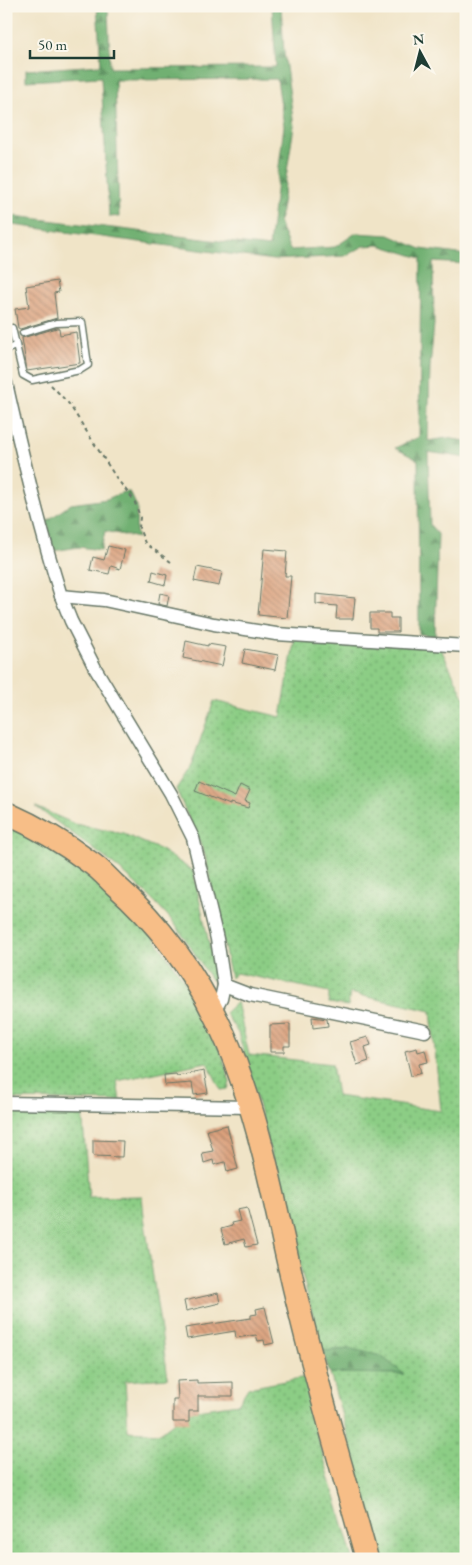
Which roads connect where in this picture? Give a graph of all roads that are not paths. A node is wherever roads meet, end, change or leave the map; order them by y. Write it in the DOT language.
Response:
graph roads {
  1 [pos="12,328"];
  2 [pos="23,333"];
  3 [pos="15,346"];
  4 [pos="6,350"];
  5 [pos="6,383"];
  6 [pos="61,596"];
  7 [pos="466,646"];
  8 [pos="6,813"];
  9 [pos="224,985"];
  10 [pos="214,1012"];
  11 [pos="425,1030"];
  12 [pos="6,1103"];
  13 [pos="250,1107"];
  14 [pos="367,1559"];
  1 -- 3 [label="lane"];
  2 -- 3 [label="lane"];
  3 -- 4 [label="lane"];
  5 -- 6 [label="street"];
  6 -- 7 [label="street"];
  6 -- 9 [label="street"];
  8 -- 10 [label="highway"];
  9 -- 10 [label="street"];
  9 -- 11 [label="street"];
  10 -- 13 [label="highway"];
  12 -- 13 [label="street"];
  13 -- 14 [label="highway"];
}
